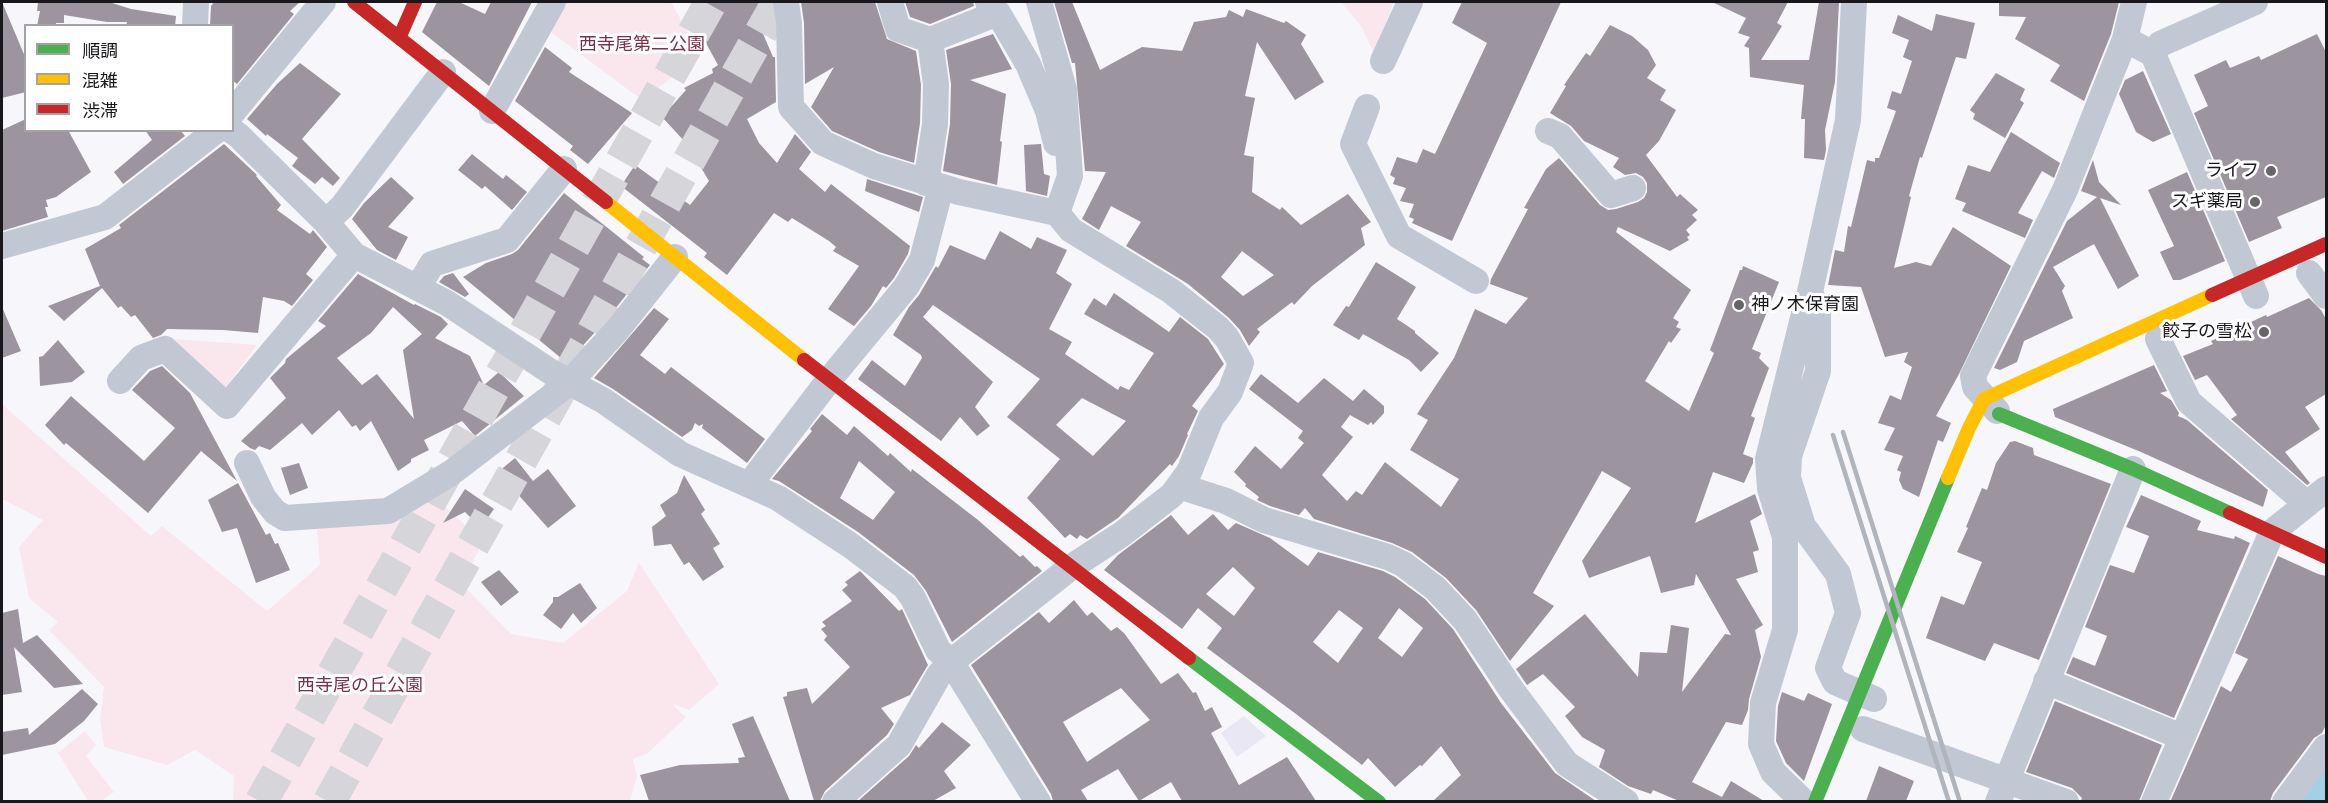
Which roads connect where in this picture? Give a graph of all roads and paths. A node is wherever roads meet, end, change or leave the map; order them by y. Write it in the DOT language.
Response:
graph roads {
  1 [pos="196,2"];
  2 [pos="323,2"];
  3 [pos="354,2"];
  4 [pos="415,2"];
  5 [pos="553,2"];
  6 [pos="786,2"];
  7 [pos="890,2"];
  8 [pos="1039,2"];
  9 [pos="1410,2"];
  10 [pos="1854,2"];
  11 [pos="2134,2"];
  12 [pos="2255,2"];
  13 [pos="993,7"];
  14 [pos="195,24"];
  15 [pos="400,36"];
  16 [pos="2125,39"];
  17 [pos="930,40"];
  18 [pos="2153,54"];
  19 [pos="1383,62"];
  20 [pos="443,72"];
  21 [pos="1366,107"];
  22 [pos="234,111"];
  23 [pos="492,111"];
  24 [pos="1548,131"];
  25 [pos="214,132"];
  26 [pos="233,132"];
  27 [pos="564,169"];
  28 [pos="934,185"];
  29 [pos="1633,188"];
  30 [pos="1054,212"];
  31 [pos="326,222"];
  32 [pos="2326,244"];
  33 [pos="2,246"];
  34 [pos="354,255"];
  35 [pos="675,256"];
  36 [pos="2308,273"];
  37 [pos="1476,281"];
  38 [pos="418,287"];
  39 [pos="1810,292"];
  40 [pos="2255,292"];
  41 [pos="2326,296"];
  42 [pos="2158,339"];
  43 [pos="829,380"];
  44 [pos="120,381"];
  45 [pos="569,383"];
  46 [pos="1998,410"];
  47 [pos="248,463"];
  48 [pos="2133,469"];
  49 [pos="749,485"];
  50 [pos="1179,486"];
  51 [pos="2317,497"];
  52 [pos="2272,532"];
  53 [pos="2326,557"];
  54 [pos="1070,568"];
  55 [pos="951,662"];
  56 [pos="2046,681"];
  57 [pos="1867,711"];
  58 [pos="2182,737"];
  59 [pos="2326,747"];
  60 [pos="2002,791"];
  61 [pos="835,801"];
  62 [pos="1038,801"];
  63 [pos="1379,801"];
  64 [pos="1626,801"];
  65 [pos="1804,801"];
  66 [pos="1815,801"];
  67 [pos="2066,801"];
  68 [pos="2154,801"];
  69 [pos="2285,801"];
  1 -- 14 [label="street"];
  2 -- 22 [label="street"];
  3 -- 15 [label="street"];
  4 -- 15 [label="street"];
  5 -- 23 [label="street"];
  6 -- 28 [label="street"];
  7 -- 17 [label="street"];
  8 -- 30 [label="street"];
  9 -- 19 [label="street"];
  10 -- 39 [label="street"];
  11 -- 16 [label="street"];
  12 -- 18 [label="street"];
  13 -- 17 [label="street"];
  13 -- 30 [label="street"];
  15 -- 20 [label="street"];
  16 -- 18 [label="street"];
  16 -- 46 [label="street"];
  17 -- 28 [label="street"];
  18 -- 40 [label="street"];
  20 -- 23 [label="street"];
  20 -- 31 [label="street"];
  21 -- 37 [label="street"];
  23 -- 27 [label="street"];
  24 -- 29 [label="street"];
  25 -- 33 [label="street"];
  26 -- 31 [label="street"];
  27 -- 35 [label="street"];
  27 -- 38 [label="street"];
  28 -- 30 [label="street"];
  28 -- 43 [label="street"];
  30 -- 50 [label="street"];
  31 -- 34 [label="street"];
  32 -- 40 [label="street"];
  34 -- 38 [label="street"];
  34 -- 44 [label="street"];
  35 -- 43 [label="street"];
  35 -- 45 [label="street"];
  36 -- 41 [label="street"];
  38 -- 45 [label="street"];
  39 -- 57 [label="street"];
  39 -- 65 [label="street"];
  40 -- 46 [label="street"];
  42 -- 51 [label="street"];
  43 -- 49 [label="street"];
  43 -- 54 [label="street"];
  45 -- 47 [label="street"];
  45 -- 49 [label="street"];
  46 -- 48 [label="street"];
  46 -- 57 [label="street"];
  48 -- 52 [label="street"];
  48 -- 56 [label="street"];
  49 -- 55 [label="street"];
  50 -- 54 [label="street"];
  50 -- 64 [label="street"];
  51 -- 52 [label="street"];
  52 -- 53 [label="street"];
  52 -- 58 [label="street"];
  54 -- 55 [label="street"];
  54 -- 63 [label="street"];
  55 -- 61 [label="street"];
  55 -- 62 [label="street"];
  56 -- 58 [label="street"];
  56 -- 60 [label="street"];
  57 -- 60 [label="street"];
  57 -- 66 [label="street"];
  58 -- 68 [label="street"];
  59 -- 69 [label="street"];
  60 -- 67 [label="street"];
}
